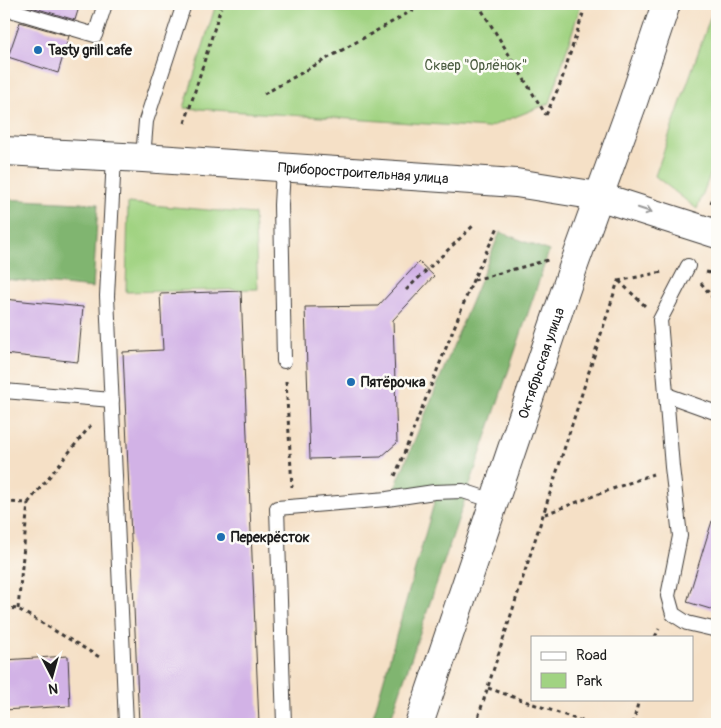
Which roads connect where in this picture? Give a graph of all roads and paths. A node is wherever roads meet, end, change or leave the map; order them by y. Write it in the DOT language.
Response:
graph roads {
  1 [pos="105,4"];
  2 [pos="184,4"];
  3 [pos="222,4"];
  4 [pos="424,4"];
  5 [pos="478,4"];
  6 [pos="586,4"];
  7 [pos="666,4"];
  8 [pos="4,8"];
  9 [pos="264,94"];
  10 [pos="185,123"];
  11 [pos="4,151"];
  12 [pos="114,157"];
  13 [pos="143,158"];
  14 [pos="283,169"];
  15 [pos="598,196"];
  16 [pos="475,224"];
  17 [pos="498,227"];
  18 [pos="717,234"];
  19 [pos="555,258"];
  20 [pos="688,266"];
  21 [pos="473,280"];
  22 [pos="406,290"];
  23 [pos="660,320"];
  24 [pos="284,361"];
  25 [pos="4,391"];
  26 [pos="667,395"];
  27 [pos="112,400"];
  28 [pos="717,413"];
  29 [pos="672,467"];
  30 [pos="386,498"];
  31 [pos="4,502"];
  32 [pos="494,502"];
  33 [pos="28,503"];
  34 [pos="293,507"];
  35 [pos="544,514"];
  36 [pos="4,608"];
  37 [pos="18,609"];
  38 [pos="717,630"];
  39 [pos="124,670"];
  40 [pos="488,688"];
  41 [pos="639,700"];
  42 [pos="126,724"];
  43 [pos="284,724"];
  44 [pos="419,724"];
  45 [pos="476,724"];
  46 [pos="590,724"];
  47 [pos="633,724"];
  1 -- 8 [label="lane"];
  2 -- 13 [label="lane"];
  3 -- 10 [label="path"];
  4 -- 9 [label="path"];
  5 -- 6 [label="path"];
  7 -- 15 [label="main road, Октябрьская улица"];
  11 -- 12 [label="main road, Приборостроительная улица"];
  12 -- 13 [label="main road, Приборостроительная улица"];
  12 -- 27 [label="lane"];
  13 -- 14 [label="main road, Приборостроительная улица"];
  14 -- 15 [label="main road, Приборостроительная улица"];
  14 -- 24 [label="lane"];
  15 -- 18 [label="main road, Приборостроительная улица, one-way"];
  15 -- 32 [label="main road, Октябрьская улица"];
  16 -- 22 [label="path"];
  17 -- 21 [label="path"];
  19 -- 21 [label="path"];
  20 -- 23 [label="lane"];
  21 -- 30 [label="path"];
  23 -- 26 [label="lane"];
  23 -- 35 [label="path"];
  24 -- 34 [label="path"];
  25 -- 27 [label="lane"];
  26 -- 28 [label="lane"];
  26 -- 29 [label="lane"];
  27 -- 33 [label="path"];
  27 -- 39 [label="lane"];
  29 -- 35 [label="path"];
  29 -- 38 [label="lane"];
  30 -- 32 [label="lane"];
  30 -- 34 [label="lane"];
  31 -- 33 [label="path"];
  32 -- 44 [label="main road, Октябрьская улица"];
  33 -- 37 [label="path"];
  34 -- 43 [label="lane"];
  35 -- 40 [label="path"];
  36 -- 37 [label="path"];
  37 -- 39 [label="path"];
  39 -- 42 [label="lane"];
  40 -- 45 [label="path"];
  40 -- 46 [label="path"];
  41 -- 47 [label="path"];
}
